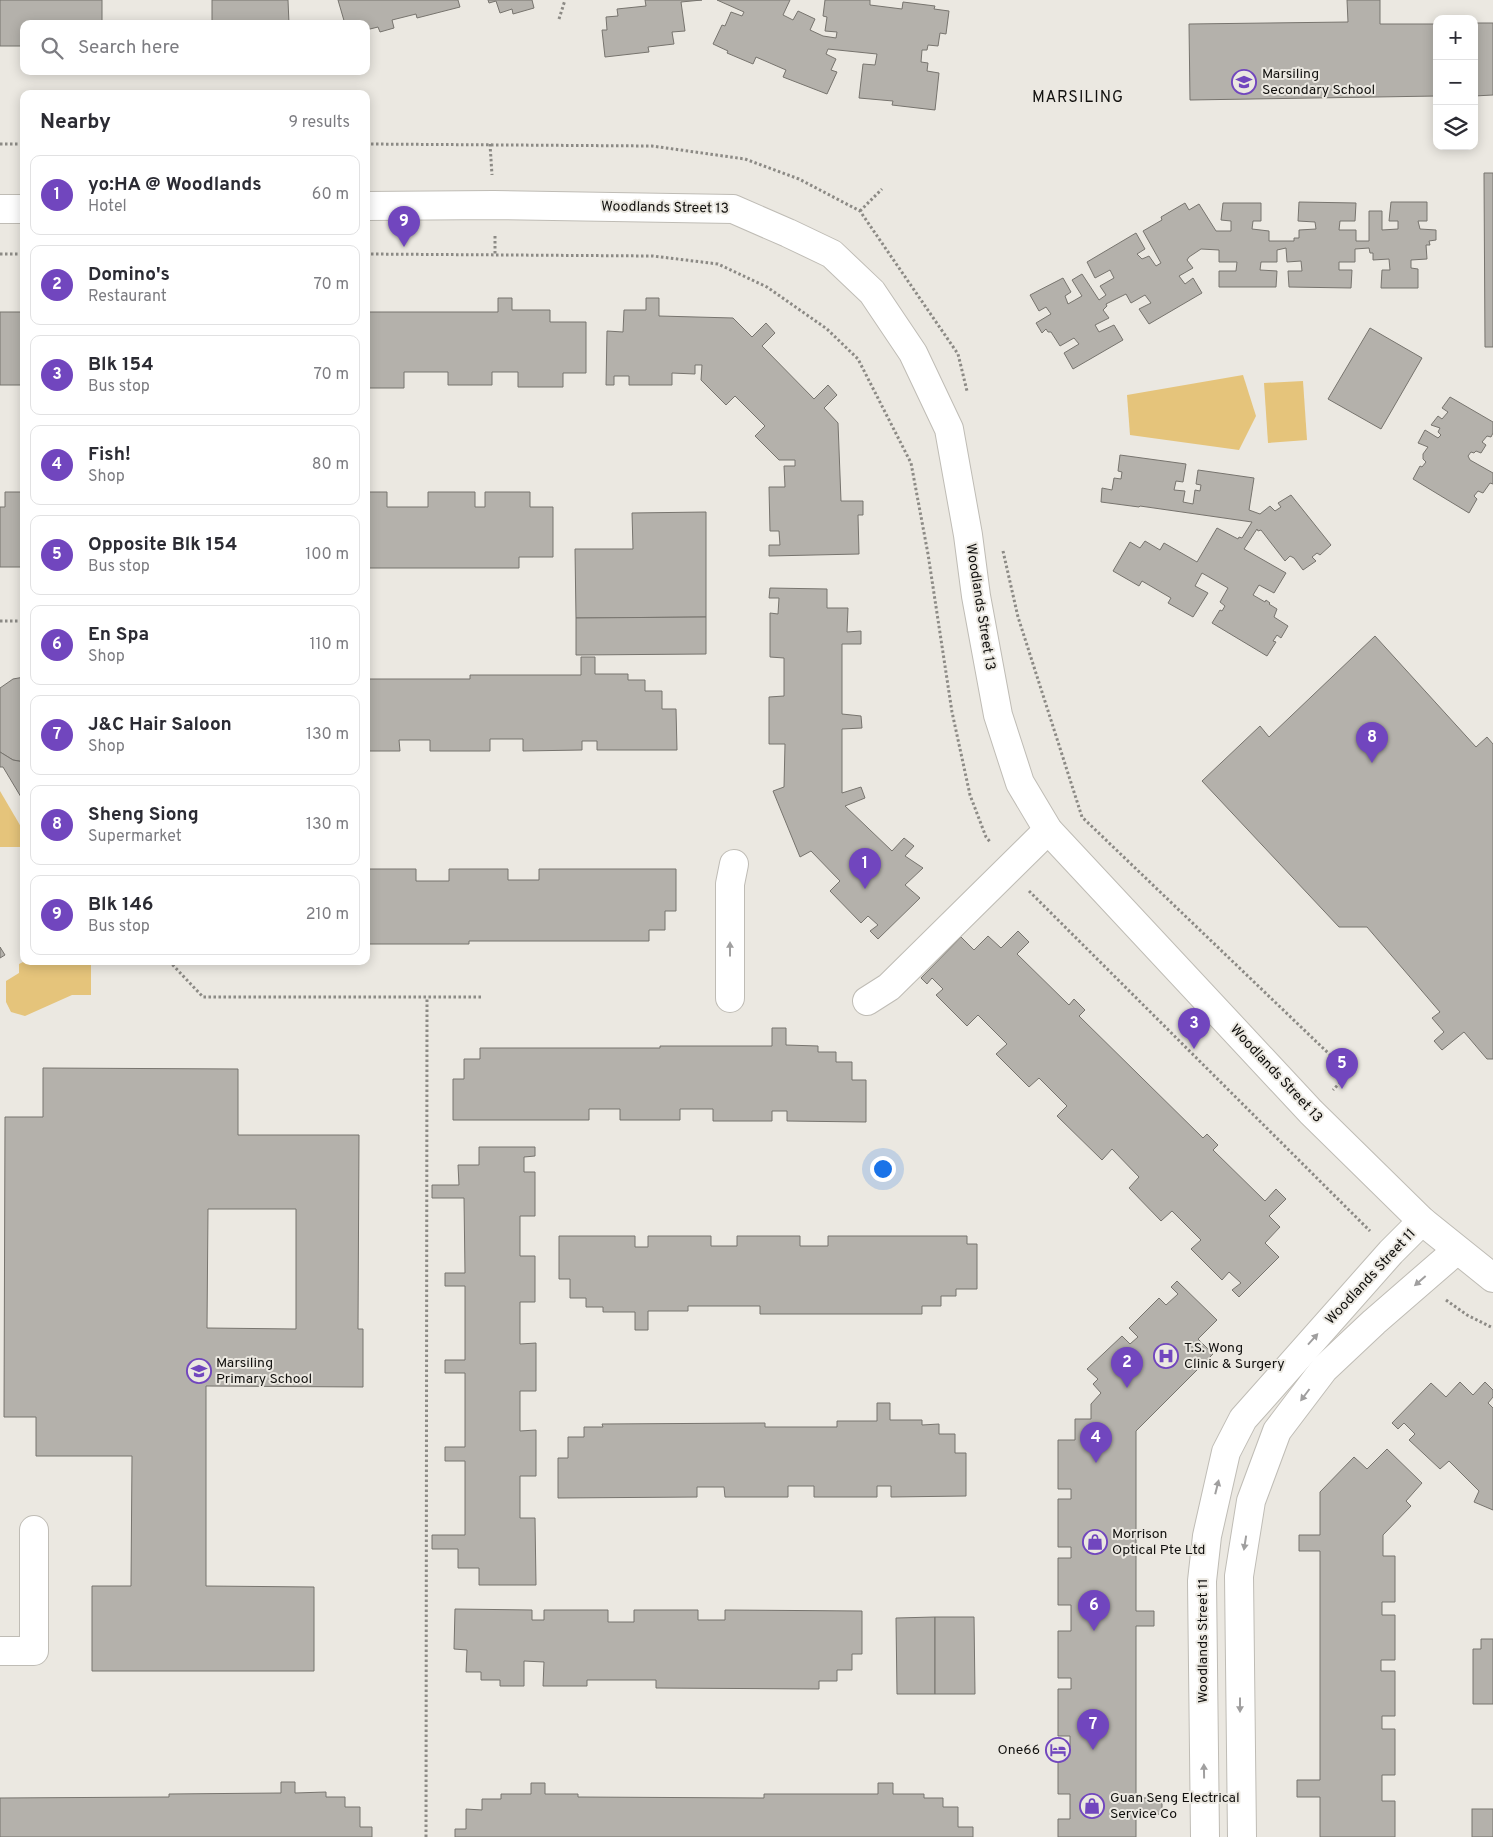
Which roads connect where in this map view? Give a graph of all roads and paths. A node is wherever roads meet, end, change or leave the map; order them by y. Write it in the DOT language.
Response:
graph roads {
  1 [pos="566,0"];
  2 [pos="559,19"];
  3 [pos="0,144"];
  4 [pos="20,144"];
  5 [pos="370,144"];
  6 [pos="490,144"];
  7 [pos="882,189"];
  8 [pos="370,206"];
  9 [pos="0,209"];
  10 [pos="20,209"];
  11 [pos="860,211"];
  12 [pos="0,254"];
  13 [pos="20,254"];
  14 [pos="370,254"];
  15 [pos="495,255"];
  16 [pos="0,621"];
  17 [pos="20,621"];
  18 [pos="1048,830"];
  19 [pos="734,864"];
  20 [pos="173,965"];
  21 [pos="427,996"];
  22 [pos="482,997"];
  23 [pos="730,998"];
  24 [pos="867,1001"];
  25 [pos="1422,1222"];
  26 [pos="1457,1250"];
  27 [pos="1493,1278"];
  28 [pos="34,1530"];
  29 [pos="0,1651"];
  30 [pos="426,1837"];
  31 [pos="1205,1837"];
  32 [pos="1242,1837"];
  1 -- 2 [label="path"];
  3 -- 4 [label="path"];
  5 -- 6 [label="path"];
  7 -- 11 [label="path"];
  8 -- 18 [label="street, Woodlands Street 13"];
  9 -- 10 [label="street"];
  12 -- 13 [label="path"];
  14 -- 15 [label="path"];
  16 -- 17 [label="path"];
  18 -- 24 [label="street"];
  18 -- 25 [label="street, Woodlands Street 13"];
  23 -- 19 [label="street, one-way"];
  20 -- 21 [label="path"];
  21 -- 22 [label="path"];
  21 -- 30 [label="path"];
  25 -- 26 [label="street, Woodlands Street 13"];
  31 -- 25 [label="street, Woodlands Street 11, one-way"];
  26 -- 27 [label="street, Woodlands Street 13"];
  26 -- 32 [label="street, one-way"];
  28 -- 29 [label="street"];
}
